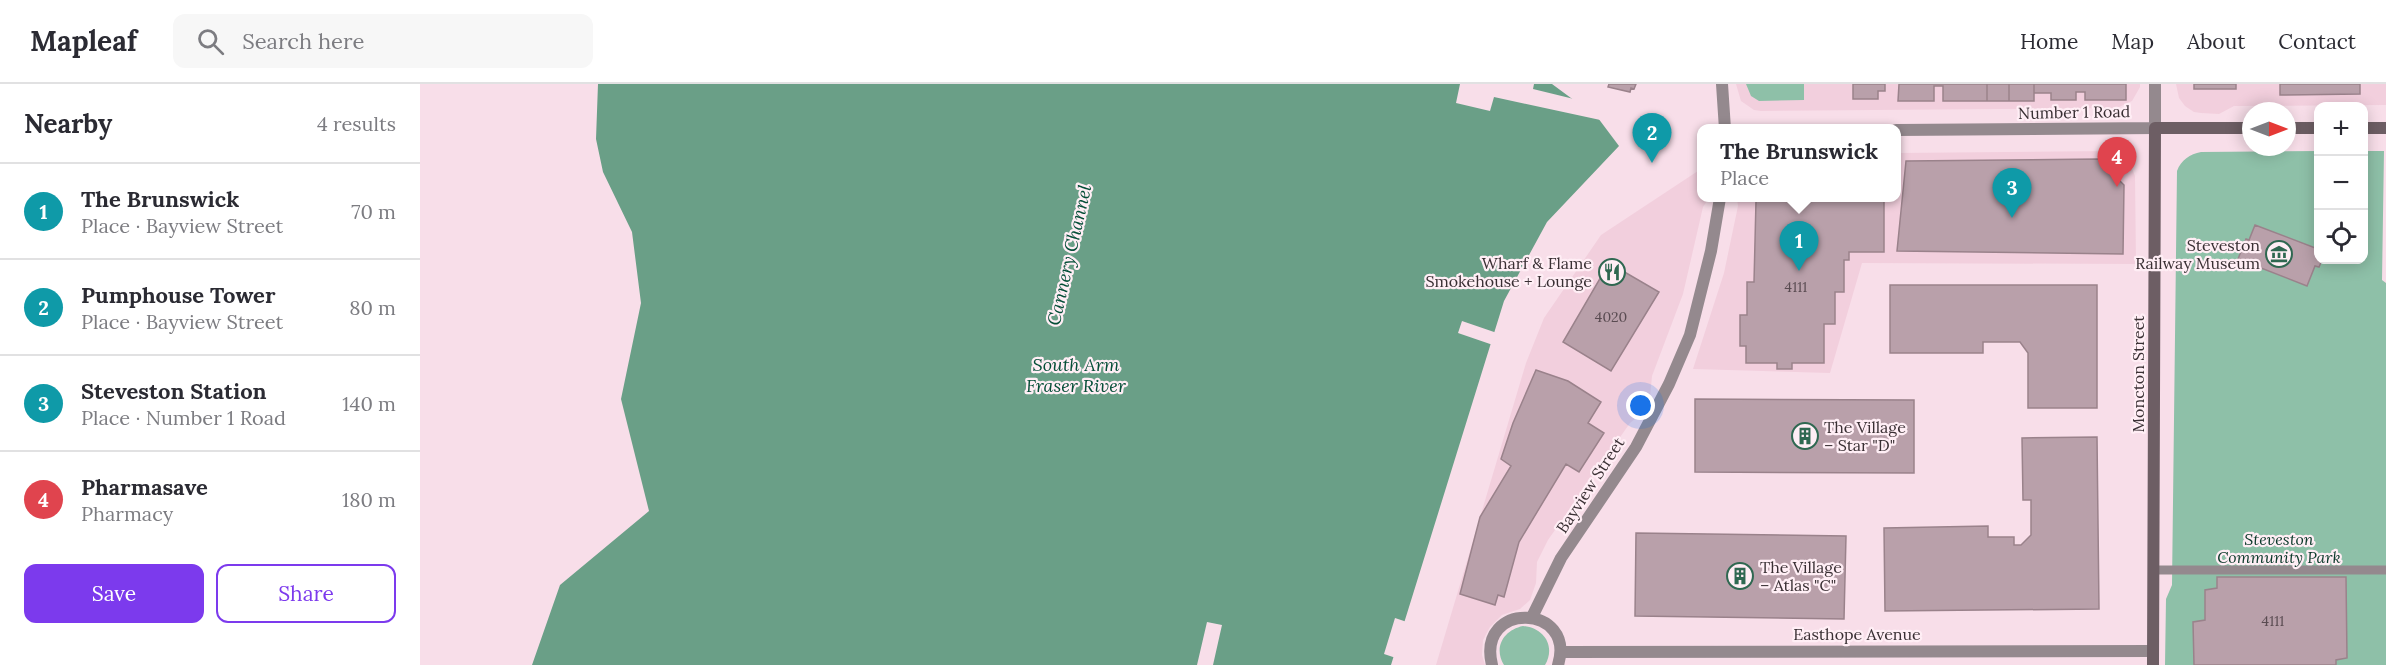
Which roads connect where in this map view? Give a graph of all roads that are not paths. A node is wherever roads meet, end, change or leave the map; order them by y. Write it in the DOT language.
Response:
graph roads {
  1 [pos="1722,84"];
  2 [pos="2155,84"];
  3 [pos="1725,124"];
  4 [pos="2155,128"];
  5 [pos="2242,128"];
  6 [pos="2296,128"];
  7 [pos="2314,128"];
  8 [pos="2368,128"];
  9 [pos="2386,128"];
  10 [pos="1901,130"];
  11 [pos="1719,202"];
  12 [pos="2154,570"];
  13 [pos="2386,570"];
  14 [pos="1532,617"];
  15 [pos="2153,651"];
  16 [pos="1559,659"];
  17 [pos="1492,665"];
  18 [pos="2153,665"];
  1 -- 3 [label="street"];
  2 -- 4 [label="street, Moncton Street"];
  4 -- 5 [label="street, Number 1 Road"];
  4 -- 10 [label="street, Number 1 Road"];
  4 -- 12 [label="street, Moncton Street"];
  6 -- 7 [label="street"];
  8 -- 9 [label="street"];
  11 -- 14 [label="street, Bayview Street"];
  12 -- 13 [label="lane"];
  12 -- 15 [label="street, Moncton Street"];
  14 -- 16 [label="street"];
  14 -- 17 [label="street"];
  15 -- 16 [label="street, Easthope Avenue"];
  15 -- 18 [label="street, Moncton Street"];
}
